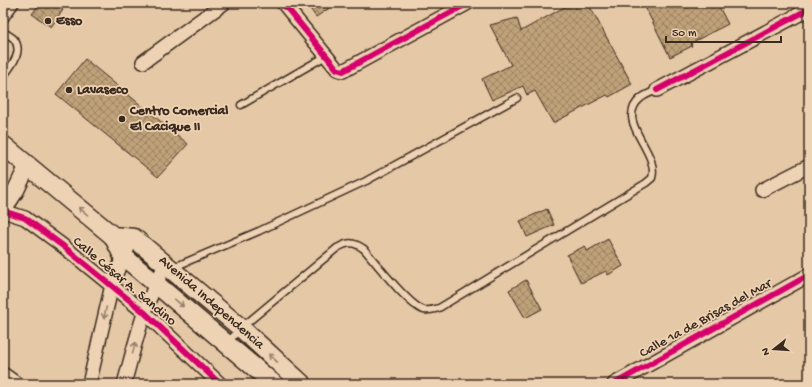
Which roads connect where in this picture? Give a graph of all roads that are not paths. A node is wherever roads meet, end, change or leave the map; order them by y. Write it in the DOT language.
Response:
graph roads {
  1 [pos="16,3"];
  2 [pos="224,3"];
  3 [pos="283,3"];
  4 [pos="468,3"];
  5 [pos="809,9"];
  6 [pos="3,21"];
  7 [pos="3,32"];
  8 [pos="326,56"];
  9 [pos="143,62"];
  10 [pos="3,77"];
  11 [pos="657,90"];
  12 [pos="517,98"];
  13 [pos="241,106"];
  14 [pos="3,145"];
  15 [pos="28,165"];
  16 [pos="809,166"];
  17 [pos="762,190"];
  18 [pos="3,211"];
  19 [pos="113,236"];
  20 [pos="134,238"];
  21 [pos="123,256"];
  22 [pos="168,266"];
  23 [pos="809,275"];
  24 [pos="155,284"];
  25 [pos="112,285"];
  26 [pos="144,312"];
  27 [pos="241,328"];
  28 [pos="227,344"];
  29 [pos="3,374"];
  30 [pos="17,384"];
  31 [pos="89,384"];
  32 [pos="124,384"];
  33 [pos="220,384"];
  34 [pos="274,384"];
  35 [pos="302,384"];
  36 [pos="614,384"];
  1 -- 6 [label="lane"];
  2 -- 9 [label="street"];
  3 -- 8 [label="street"];
  4 -- 8 [label="street"];
  5 -- 11 [label="street"];
  7 -- 10 [label="lane"];
  8 -- 13 [label="lane"];
  11 -- 27 [label="lane"];
  12 -- 22 [label="lane"];
  14 -- 15 [label="main road, Avenida Independencia"];
  15 -- 18 [label="street"];
  19 -- 15 [label="main road, Avenida Independencia, one-way"];
  16 -- 17 [label="street"];
  18 -- 25 [label="street, Calle César A. Sandino"];
  19 -- 20 [label="main road"];
  19 -- 21 [label="main road, Avenida Independencia"];
  20 -- 21 [label="street"];
  20 -- 22 [label="main road, Avenida Independencia"];
  21 -- 24 [label="main road, Avenida Independencia"];
  21 -- 25 [label="street"];
  22 -- 24 [label="street"];
  22 -- 27 [label="main road, Avenida Independencia"];
  23 -- 36 [label="street, Calle 1a de Brisas del Mar"];
  24 -- 26 [label="street"];
  24 -- 28 [label="main road, Avenida Independencia, one-way"];
  25 -- 26 [label="street, Calle César A. Sandino"];
  25 -- 31 [label="street, one-way"];
  32 -- 26 [label="street, one-way"];
  26 -- 33 [label="street, Calle César A. Sandino"];
  27 -- 28 [label="lane"];
  35 -- 27 [label="main road, Avenida Independencia, one-way"];
  28 -- 34 [label="main road, Avenida Independencia"];
  29 -- 30 [label="street"];
}
